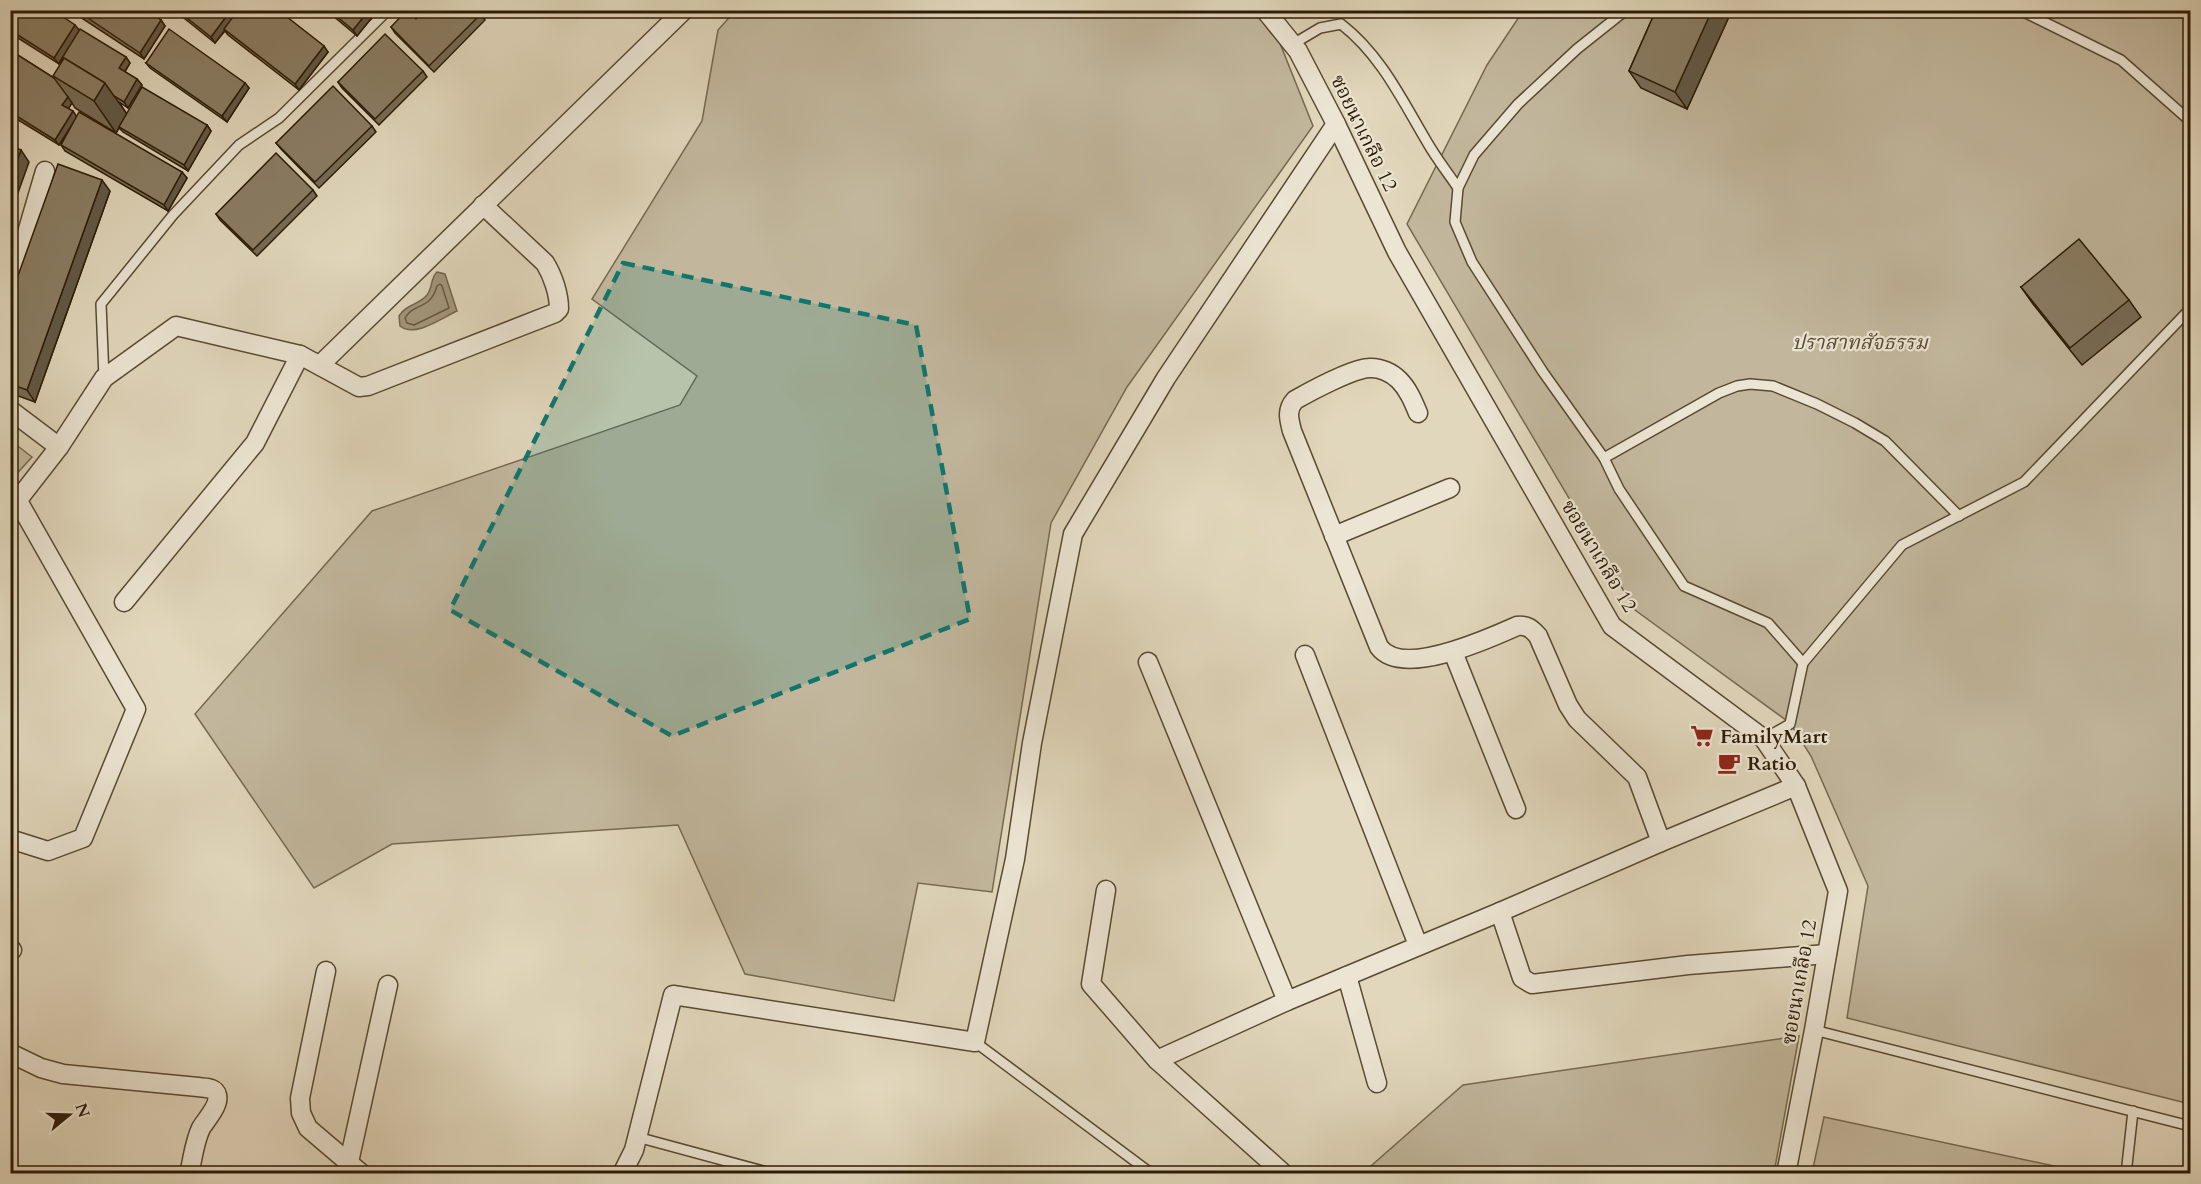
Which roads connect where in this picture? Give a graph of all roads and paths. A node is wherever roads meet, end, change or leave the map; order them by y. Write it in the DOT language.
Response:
graph roads {
  1 [pos="388,10"];
  2 [pos="684,10"];
  3 [pos="1265,10"];
  4 [pos="1626,10"];
  5 [pos="2020,10"];
  6 [pos="1293,44"];
  7 [pos="2190,121"];
  8 [pos="1336,124"];
  9 [pos="45,171"];
  10 [pos="1458,188"];
  11 [pos="483,205"];
  12 [pos="10,291"];
  13 [pos="2190,309"];
  14 [pos="300,355"];
  15 [pos="320,365"];
  16 [pos="104,378"];
  17 [pos="10,410"];
  18 [pos="1418,413"];
  19 [pos="59,447"];
  20 [pos="1604,458"];
  21 [pos="1450,488"];
  22 [pos="14,506"];
  23 [pos="1959,516"];
  24 [pos="1334,536"];
  25 [pos="124,602"];
  26 [pos="1453,652"];
  27 [pos="1305,655"];
  28 [pos="1148,662"];
  29 [pos="1803,663"];
  30 [pos="1764,739"];
  31 [pos="1796,786"];
  32 [pos="1516,809"];
  33 [pos="10,839"];
  34 [pos="1661,842"];
  35 [pos="1106,890"];
  36 [pos="1500,912"];
  37 [pos="1418,945"];
  38 [pos="1827,954"];
  39 [pos="326,971"];
  40 [pos="1347,976"];
  41 [pos="388,985"];
  42 [pos="1287,1001"];
  43 [pos="1814,1030"];
  44 [pos="975,1042"];
  45 [pos="10,1053"];
  46 [pos="1157,1060"];
  47 [pos="1377,1083"];
  48 [pos="2133,1111"];
  49 [pos="2190,1126"];
  50 [pos="637,1137"];
  51 [pos="356,1168"];
  52 [pos="189,1173"];
  53 [pos="622,1173"];
  54 [pos="774,1173"];
  55 [pos="1152,1173"];
  56 [pos="1284,1173"];
  57 [pos="1786,1173"];
  58 [pos="2126,1173"];
  1 -- 16 [label="lane"];
  2 -- 11 [label="street"];
  3 -- 6 [label="street, ซอยนาเกลือ 12"];
  4 -- 10 [label="lane"];
  5 -- 7 [label="lane"];
  6 -- 8 [label="street, ซอยนาเกลือ 12"];
  6 -- 10 [label="lane"];
  8 -- 30 [label="street, ซอยนาเกลือ 12"];
  8 -- 44 [label="street"];
  9 -- 12 [label="street"];
  10 -- 20 [label="lane"];
  11 -- 15 [label="street"];
  11 -- 15 [label="street"];
  13 -- 23 [label="lane"];
  14 -- 15 [label="street"];
  14 -- 16 [label="street"];
  14 -- 25 [label="street"];
  16 -- 19 [label="street"];
  17 -- 19 [label="street"];
  18 -- 24 [label="street"];
  19 -- 22 [label="street"];
  20 -- 23 [label="lane"];
  20 -- 29 [label="lane"];
  21 -- 24 [label="street"];
  22 -- 33 [label="street"];
  23 -- 29 [label="lane"];
  24 -- 26 [label="street"];
  26 -- 32 [label="street"];
  26 -- 34 [label="street"];
  27 -- 37 [label="street"];
  28 -- 42 [label="street"];
  29 -- 30 [label="lane"];
  30 -- 31 [label="street, ซอยนาเกลือ 12"];
  31 -- 34 [label="street"];
  31 -- 38 [label="street, ซอยนาเกลือ 12"];
  34 -- 36 [label="street"];
  35 -- 46 [label="street"];
  36 -- 37 [label="street"];
  36 -- 38 [label="street"];
  37 -- 40 [label="street"];
  38 -- 43 [label="street, ซอยนาเกลือ 12"];
  39 -- 51 [label="street"];
  40 -- 42 [label="street"];
  40 -- 47 [label="street"];
  41 -- 51 [label="street"];
  42 -- 46 [label="street"];
  43 -- 48 [label="lane"];
  43 -- 57 [label="street, ซอยนาเกลือ 12"];
  44 -- 50 [label="street"];
  44 -- 55 [label="lane"];
  45 -- 52 [label="street"];
  46 -- 56 [label="street"];
  48 -- 49 [label="lane"];
  48 -- 58 [label="lane"];
  50 -- 53 [label="street"];
  50 -- 54 [label="lane"];
}
